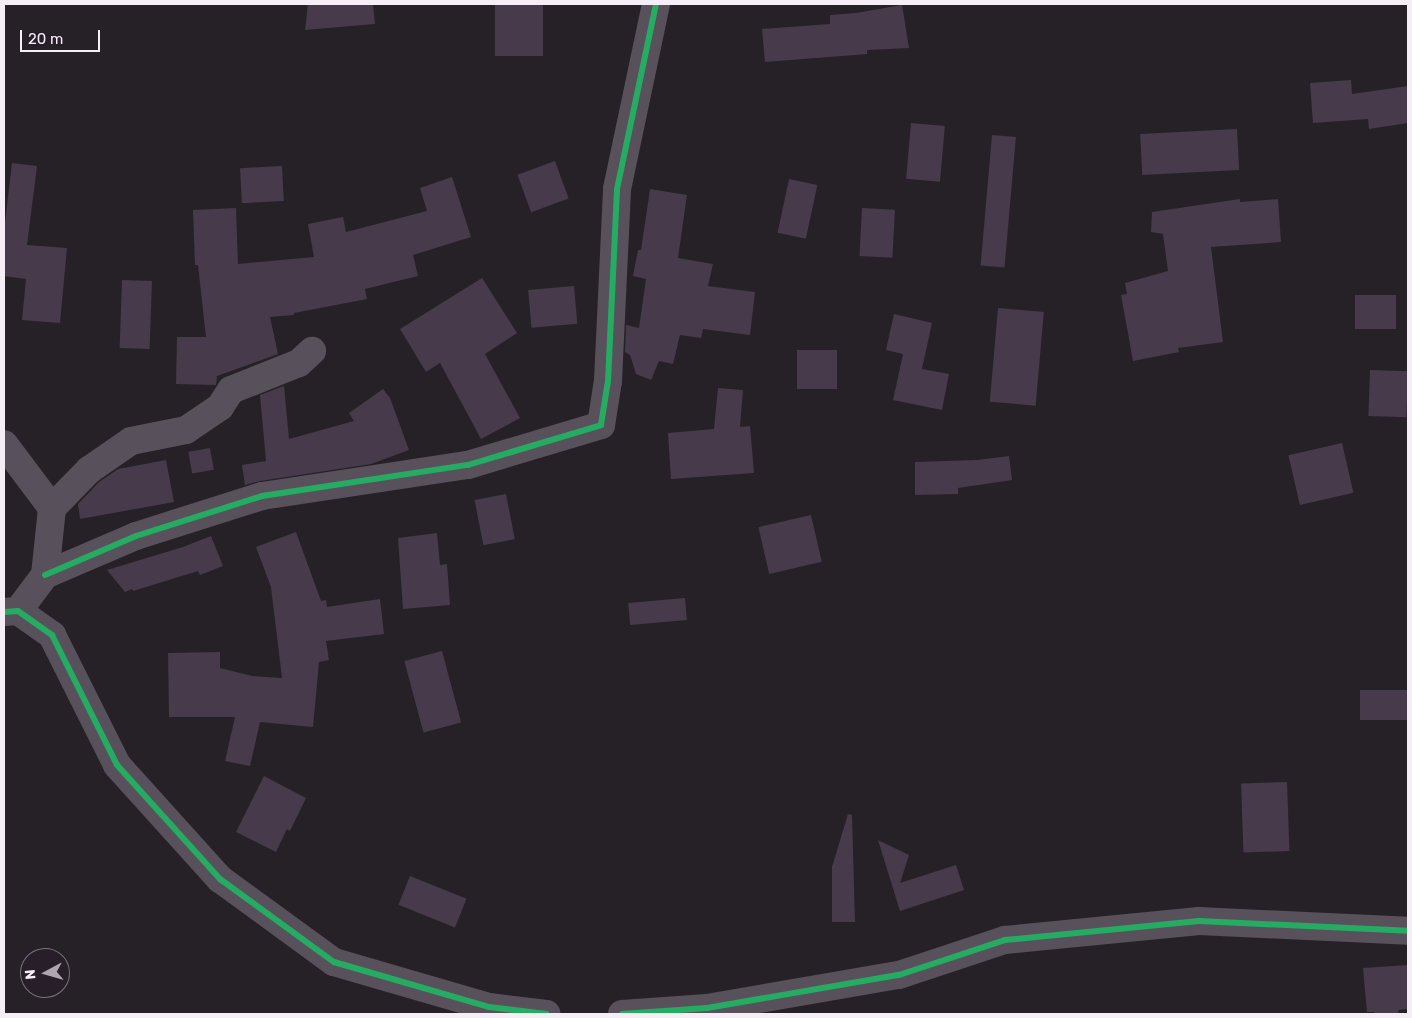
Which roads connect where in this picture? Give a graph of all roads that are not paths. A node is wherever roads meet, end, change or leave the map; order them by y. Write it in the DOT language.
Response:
graph roads {
  1 [pos="656,4"];
  2 [pos="312,351"];
  3 [pos="4,444"];
  4 [pos="52,508"];
  5 [pos="45,575"];
  6 [pos="11,612"];
  7 [pos="1408,931"];
  8 [pos="547,1014"];
  9 [pos="622,1014"];
  1 -- 5 [label="street"];
  2 -- 4 [label="street"];
  3 -- 4 [label="street"];
  4 -- 5 [label="street"];
  5 -- 6 [label="street"];
  6 -- 8 [label="street"];
  7 -- 9 [label="street"];
}
